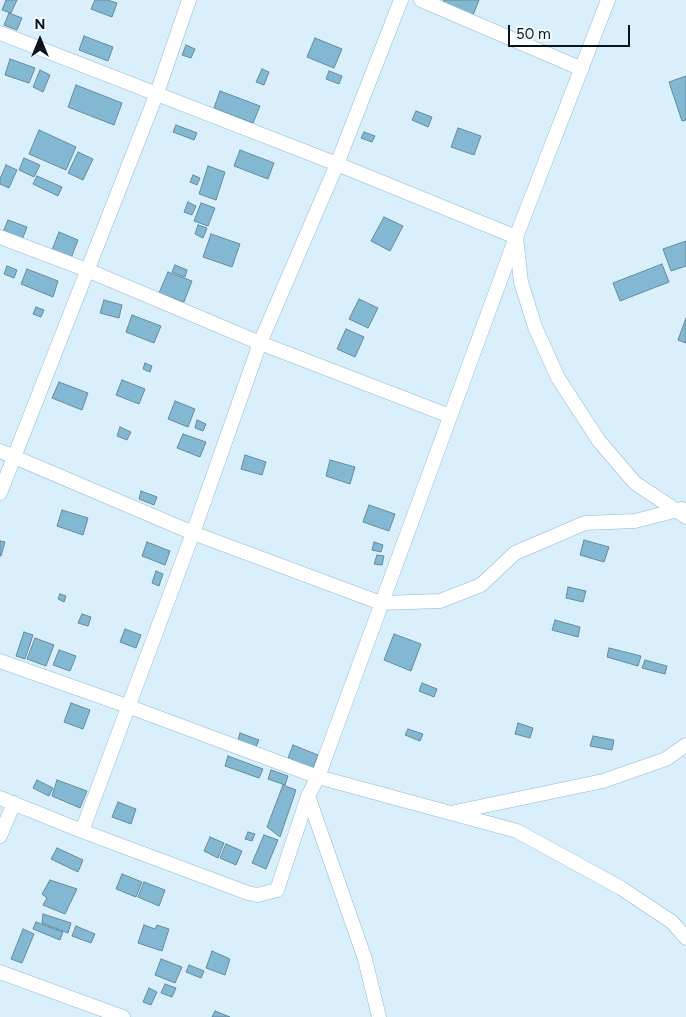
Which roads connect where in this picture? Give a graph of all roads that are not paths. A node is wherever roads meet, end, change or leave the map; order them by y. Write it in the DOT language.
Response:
graph roads {
  1 [pos="189,0"];
  2 [pos="400,0"];
  3 [pos="421,0"];
  4 [pos="608,0"];
  5 [pos="0,33"];
  6 [pos="582,69"];
  7 [pos="157,94"];
  8 [pos="337,164"];
  9 [pos="0,237"];
  10 [pos="516,237"];
  11 [pos="87,270"];
  12 [pos="260,343"];
  13 [pos="450,416"];
  14 [pos="0,451"];
  15 [pos="15,457"];
  16 [pos="0,493"];
  17 [pos="683,512"];
  18 [pos="194,533"];
  19 [pos="381,603"];
  20 [pos="0,662"];
  21 [pos="130,707"];
  22 [pos="686,745"];
  23 [pos="318,777"];
  24 [pos="308,796"];
  25 [pos="0,798"];
  26 [pos="14,803"];
  27 [pos="452,813"];
  28 [pos="82,831"];
  29 [pos="0,836"];
  30 [pos="686,938"];
  31 [pos="0,972"];
  32 [pos="123,1017"];
  33 [pos="380,1017"];
  1 -- 7 [label="street"];
  2 -- 8 [label="street"];
  3 -- 6 [label="street"];
  4 -- 6 [label="street"];
  5 -- 7 [label="street"];
  6 -- 10 [label="street"];
  7 -- 8 [label="street"];
  7 -- 11 [label="street"];
  8 -- 10 [label="street"];
  8 -- 12 [label="street"];
  9 -- 11 [label="street"];
  10 -- 13 [label="street"];
  10 -- 17 [label="street"];
  11 -- 12 [label="street"];
  11 -- 15 [label="street"];
  12 -- 13 [label="street"];
  12 -- 18 [label="street"];
  13 -- 19 [label="street"];
  14 -- 15 [label="street"];
  15 -- 16 [label="street"];
  15 -- 18 [label="street"];
  17 -- 19 [label="street"];
  18 -- 19 [label="street"];
  18 -- 21 [label="street"];
  19 -- 23 [label="street"];
  20 -- 21 [label="street"];
  21 -- 23 [label="street"];
  21 -- 28 [label="street"];
  22 -- 27 [label="street"];
  23 -- 24 [label="street"];
  23 -- 27 [label="street"];
  24 -- 28 [label="street"];
  24 -- 33 [label="street"];
  25 -- 26 [label="street"];
  26 -- 28 [label="street"];
  26 -- 29 [label="street"];
  27 -- 30 [label="street"];
  31 -- 32 [label="street"];
}
